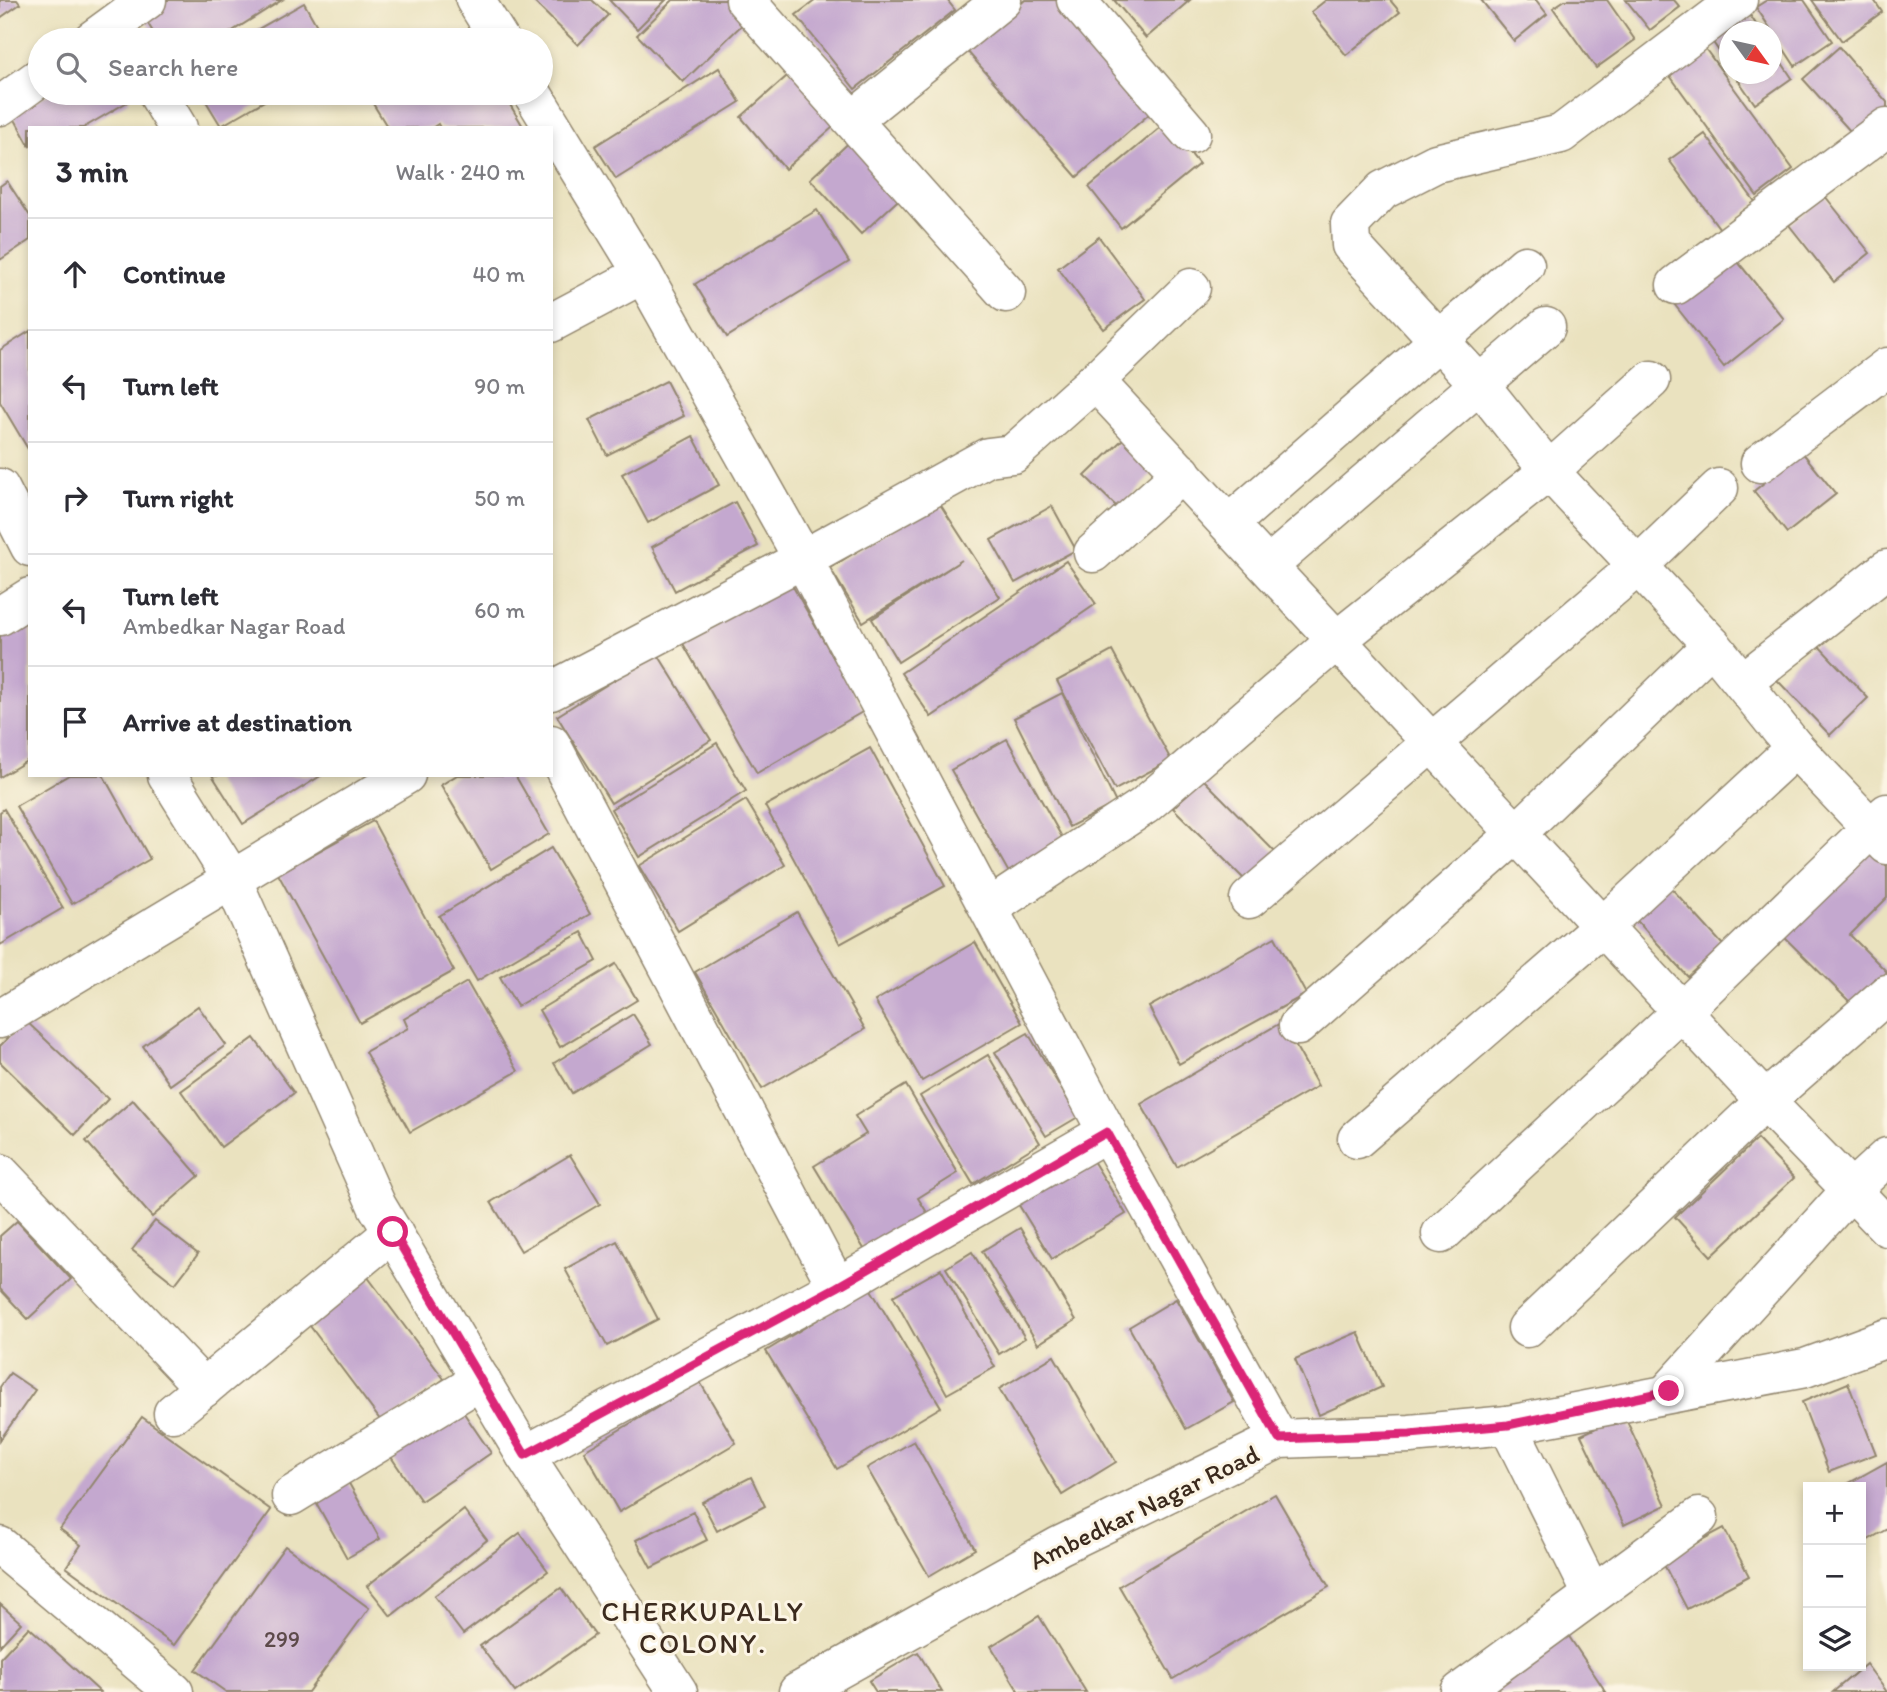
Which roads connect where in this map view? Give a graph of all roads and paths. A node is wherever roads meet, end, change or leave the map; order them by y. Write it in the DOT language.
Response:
graph roads {
  1 [pos="147,0"];
  2 [pos="475,0"];
  3 [pos="746,0"];
  4 [pos="1002,0"];
  5 [pos="1076,0"];
  6 [pos="1738,0"];
  7 [pos="118,28"];
  8 [pos="492,28"];
  9 [pos="28,86"];
  10 [pos="164,105"];
  11 [pos="539,105"];
  12 [pos="0,106"];
  13 [pos="854,120"];
  14 [pos="177,126"];
  15 [pos="552,126"];
  16 [pos="553,127"];
  17 [pos="1887,127"];
  18 [pos="1192,134"];
  19 [pos="1525,265"];
  20 [pos="643,274"];
  21 [pos="1676,285"];
  22 [pos="1191,288"];
  23 [pos="1006,293"];
  24 [pos="553,322"];
  25 [pos="1546,327"];
  26 [pos="1437,341"];
  27 [pos="1887,367"];
  28 [pos="1651,380"];
  29 [pos="1095,381"];
  30 [pos="1480,386"];
  31 [pos="1760,463"];
  32 [pos="1549,471"];
  33 [pos="1182,473"];
  34 [pos="0,488"];
  35 [pos="1719,488"];
  36 [pos="1229,524"];
  37 [pos="28,543"];
  38 [pos="1093,553"];
  39 [pos="803,559"];
  40 [pos="1268,565"];
  41 [pos="1639,565"];
  42 [pos="1887,569"];
  43 [pos="28,598"];
  44 [pos="0,616"];
  45 [pos="1337,640"];
  46 [pos="1712,645"];
  47 [pos="1743,682"];
  48 [pos="553,690"];
  49 [pos="1434,744"];
  50 [pos="553,748"];
  51 [pos="1795,748"];
  52 [pos="168,777"];
  53 [pos="403,777"];
  54 [pos="1882,828"];
  55 [pos="1517,833"];
  56 [pos="232,879"];
  57 [pos="1249,899"];
  58 [pos="989,908"];
  59 [pos="1603,926"];
  60 [pos="1887,994"];
  61 [pos="1682,1011"];
  62 [pos="0,1019"];
  63 [pos="1298,1026"];
  64 [pos="1765,1101"];
  65 [pos="1107,1132"];
  66 [pos="1357,1139"];
  67 [pos="1887,1157"];
  68 [pos="0,1173"];
  69 [pos="1850,1191"];
  70 [pos="1887,1227"];
  71 [pos="393,1232"];
  72 [pos="1441,1234"];
  73 [pos="837,1287"];
  74 [pos="1527,1328"];
  75 [pos="1887,1338"];
  76 [pos="481,1380"];
  77 [pos="204,1388"];
  78 [pos="1669,1391"];
  79 [pos="173,1413"];
  80 [pos="1508,1425"];
  81 [pos="1279,1439"];
  82 [pos="525,1455"];
  83 [pos="291,1496"];
  84 [pos="1699,1517"];
  85 [pos="0,1546"];
  86 [pos="1592,1594"];
  87 [pos="1473,1688"];
  88 [pos="174,1692"];
  89 [pos="678,1692"];
  90 [pos="798,1692"];
  1 -- 7 [label="street"];
  2 -- 8 [label="street"];
  3 -- 13 [label="street"];
  4 -- 13 [label="street"];
  5 -- 18 [label="street"];
  6 -- 26 [label="street"];
  9 -- 12 [label="street"];
  10 -- 14 [label="street"];
  11 -- 15 [label="street"];
  13 -- 23 [label="street"];
  16 -- 20 [label="street"];
  17 -- 21 [label="street"];
  19 -- 26 [label="street"];
  20 -- 24 [label="street"];
  20 -- 39 [label="street"];
  22 -- 29 [label="street"];
  25 -- 30 [label="street"];
  26 -- 30 [label="street"];
  26 -- 36 [label="street"];
  27 -- 31 [label="street"];
  28 -- 32 [label="street"];
  29 -- 33 [label="street"];
  29 -- 39 [label="street"];
  30 -- 32 [label="street"];
  30 -- 40 [label="street"];
  32 -- 41 [label="street"];
  32 -- 45 [label="street"];
  33 -- 36 [label="street"];
  33 -- 38 [label="street"];
  34 -- 37 [label="street"];
  35 -- 41 [label="street"];
  36 -- 40 [label="street"];
  39 -- 48 [label="street"];
  39 -- 58 [label="street"];
  40 -- 45 [label="street"];
  41 -- 46 [label="street"];
  41 -- 49 [label="street"];
  42 -- 47 [label="street"];
  43 -- 44 [label="street"];
  45 -- 49 [label="street"];
  45 -- 58 [label="street"];
  46 -- 47 [label="street"];
  46 -- 55 [label="street"];
  47 -- 51 [label="street"];
  49 -- 55 [label="street"];
  49 -- 57 [label="street"];
  50 -- 73 [label="street"];
  51 -- 54 [label="street"];
  51 -- 59 [label="street"];
  52 -- 56 [label="street"];
  53 -- 56 [label="street"];
  54 -- 61 [label="street"];
  55 -- 59 [label="street"];
  55 -- 63 [label="street"];
  56 -- 62 [label="street"];
  56 -- 71 [label="street"];
  58 -- 65 [label="street"];
  59 -- 61 [label="street"];
  59 -- 66 [label="street"];
  60 -- 64 [label="street"];
  61 -- 64 [label="street"];
  61 -- 72 [label="street"];
  64 -- 69 [label="street"];
  64 -- 74 [label="street"];
  65 -- 73 [label="street"];
  65 -- 81 [label="street"];
  67 -- 69 [label="street"];
  68 -- 77 [label="street"];
  69 -- 70 [label="street"];
  69 -- 78 [label="street"];
  71 -- 76 [label="street"];
  71 -- 77 [label="street"];
  73 -- 82 [label="street"];
  75 -- 78 [label="street, Ambedkar Nagar Road"];
  76 -- 82 [label="street"];
  76 -- 83 [label="street"];
  77 -- 79 [label="street"];
  78 -- 80 [label="street, Ambedkar Nagar Road"];
  80 -- 81 [label="street, Ambedkar Nagar Road"];
  80 -- 86 [label="street"];
  81 -- 90 [label="street, Ambedkar Nagar Road"];
  82 -- 89 [label="street"];
  84 -- 86 [label="street"];
  85 -- 88 [label="street"];
  86 -- 87 [label="street"];
}
